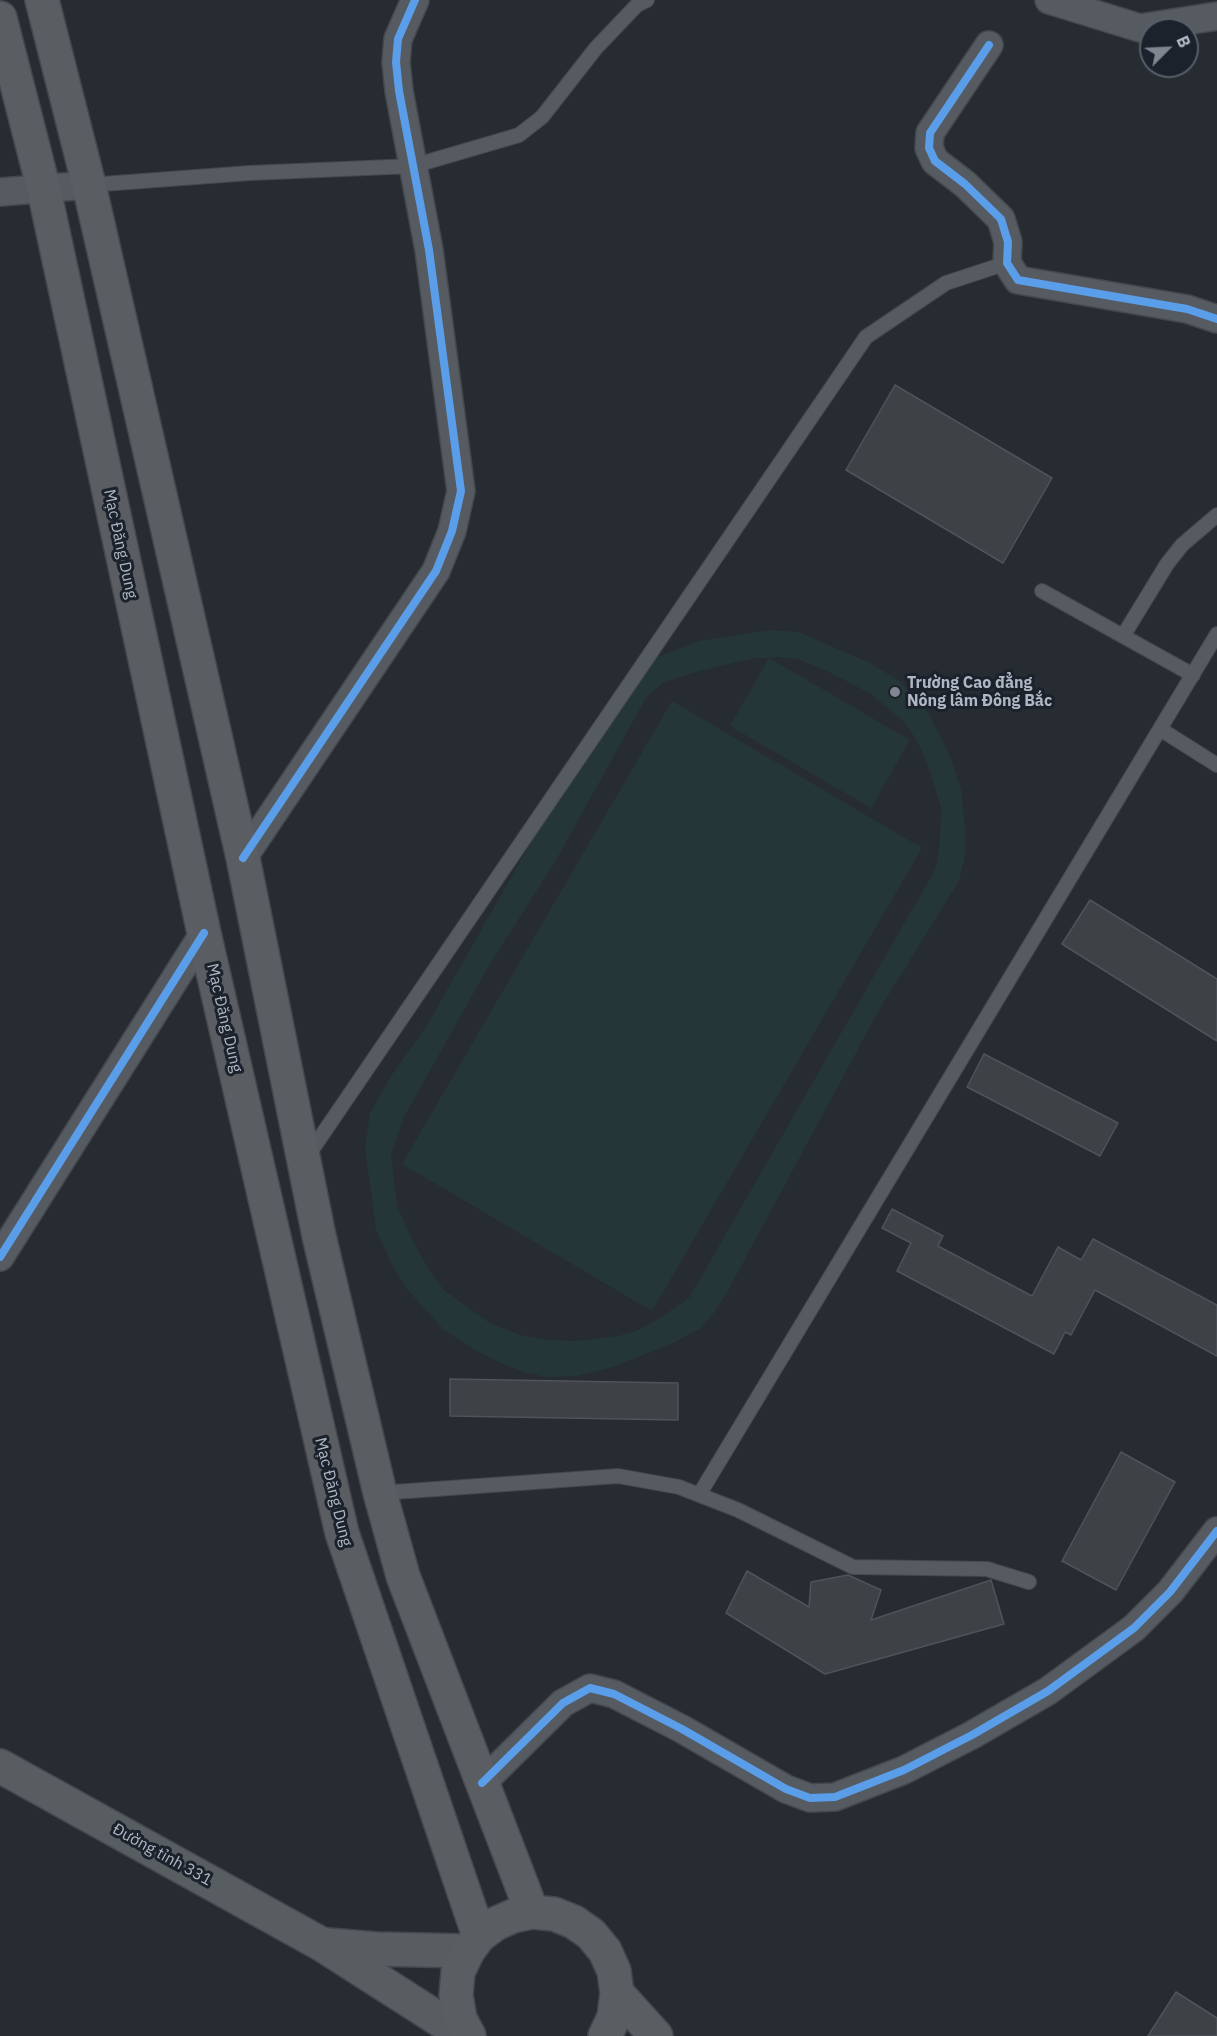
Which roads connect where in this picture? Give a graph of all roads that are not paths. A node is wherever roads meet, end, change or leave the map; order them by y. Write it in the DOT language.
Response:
graph roads {
  1 [pos="42,0"];
  2 [pos="415,0"];
  3 [pos="1049,0"];
  4 [pos="640,2"];
  5 [pos="1217,16"];
  6 [pos="0,18"];
  7 [pos="989,45"];
  8 [pos="413,166"];
  9 [pos="89,185"];
  10 [pos="44,190"];
  11 [pos="0,192"];
  12 [pos="1006,263"];
  13 [pos="1217,319"];
  14 [pos="1217,515"];
  15 [pos="1042,591"];
  16 [pos="1217,634"];
  17 [pos="1123,636"];
  18 [pos="1193,675"];
  19 [pos="1160,729"];
  20 [pos="1217,765"];
  21 [pos="243,858"];
  22 [pos="204,933"];
  23 [pos="304,1160"];
  24 [pos="0,1257"];
  25 [pos="380,1493"];
  26 [pos="699,1495"];
  27 [pos="1217,1531"];
  28 [pos="1029,1582"];
  29 [pos="0,1766"];
  30 [pos="482,1783"];
  31 [pos="532,1912"];
  32 [pos="474,1943"];
  33 [pos="323,1945"];
  34 [pos="617,1993"];
  35 [pos="467,2036"];
  36 [pos="604,2036"];
  37 [pos="656,2036"];
  1 -- 9 [label="highway"];
  2 -- 8 [label="street"];
  3 -- 5 [label="street"];
  4 -- 8 [label="lane"];
  6 -- 10 [label="highway, Mạc Đăng Dung"];
  7 -- 12 [label="street"];
  8 -- 9 [label="lane"];
  8 -- 21 [label="street"];
  9 -- 10 [label="street"];
  9 -- 21 [label="highway"];
  10 -- 11 [label="street"];
  10 -- 22 [label="highway, Mạc Đăng Dung"];
  12 -- 13 [label="street"];
  12 -- 23 [label="lane"];
  14 -- 17 [label="lane"];
  15 -- 17 [label="lane"];
  16 -- 18 [label="lane"];
  17 -- 18 [label="lane"];
  18 -- 19 [label="lane"];
  19 -- 20 [label="lane"];
  19 -- 26 [label="lane"];
  21 -- 23 [label="highway"];
  22 -- 24 [label="street"];
  22 -- 32 [label="highway, Mạc Đăng Dung"];
  23 -- 25 [label="highway"];
  25 -- 26 [label="lane"];
  25 -- 30 [label="highway"];
  26 -- 28 [label="lane"];
  27 -- 30 [label="street"];
  29 -- 33 [label="main road, Đường tỉnh 331"];
  30 -- 31 [label="highway"];
  31 -- 32 [label="highway"];
  31 -- 34 [label="highway"];
  32 -- 33 [label="main road, Đường tỉnh 331"];
  32 -- 35 [label="highway"];
  33 -- 35 [label="main road, Đường tỉnh 331"];
  34 -- 36 [label="highway"];
  34 -- 37 [label="highway"];
}
